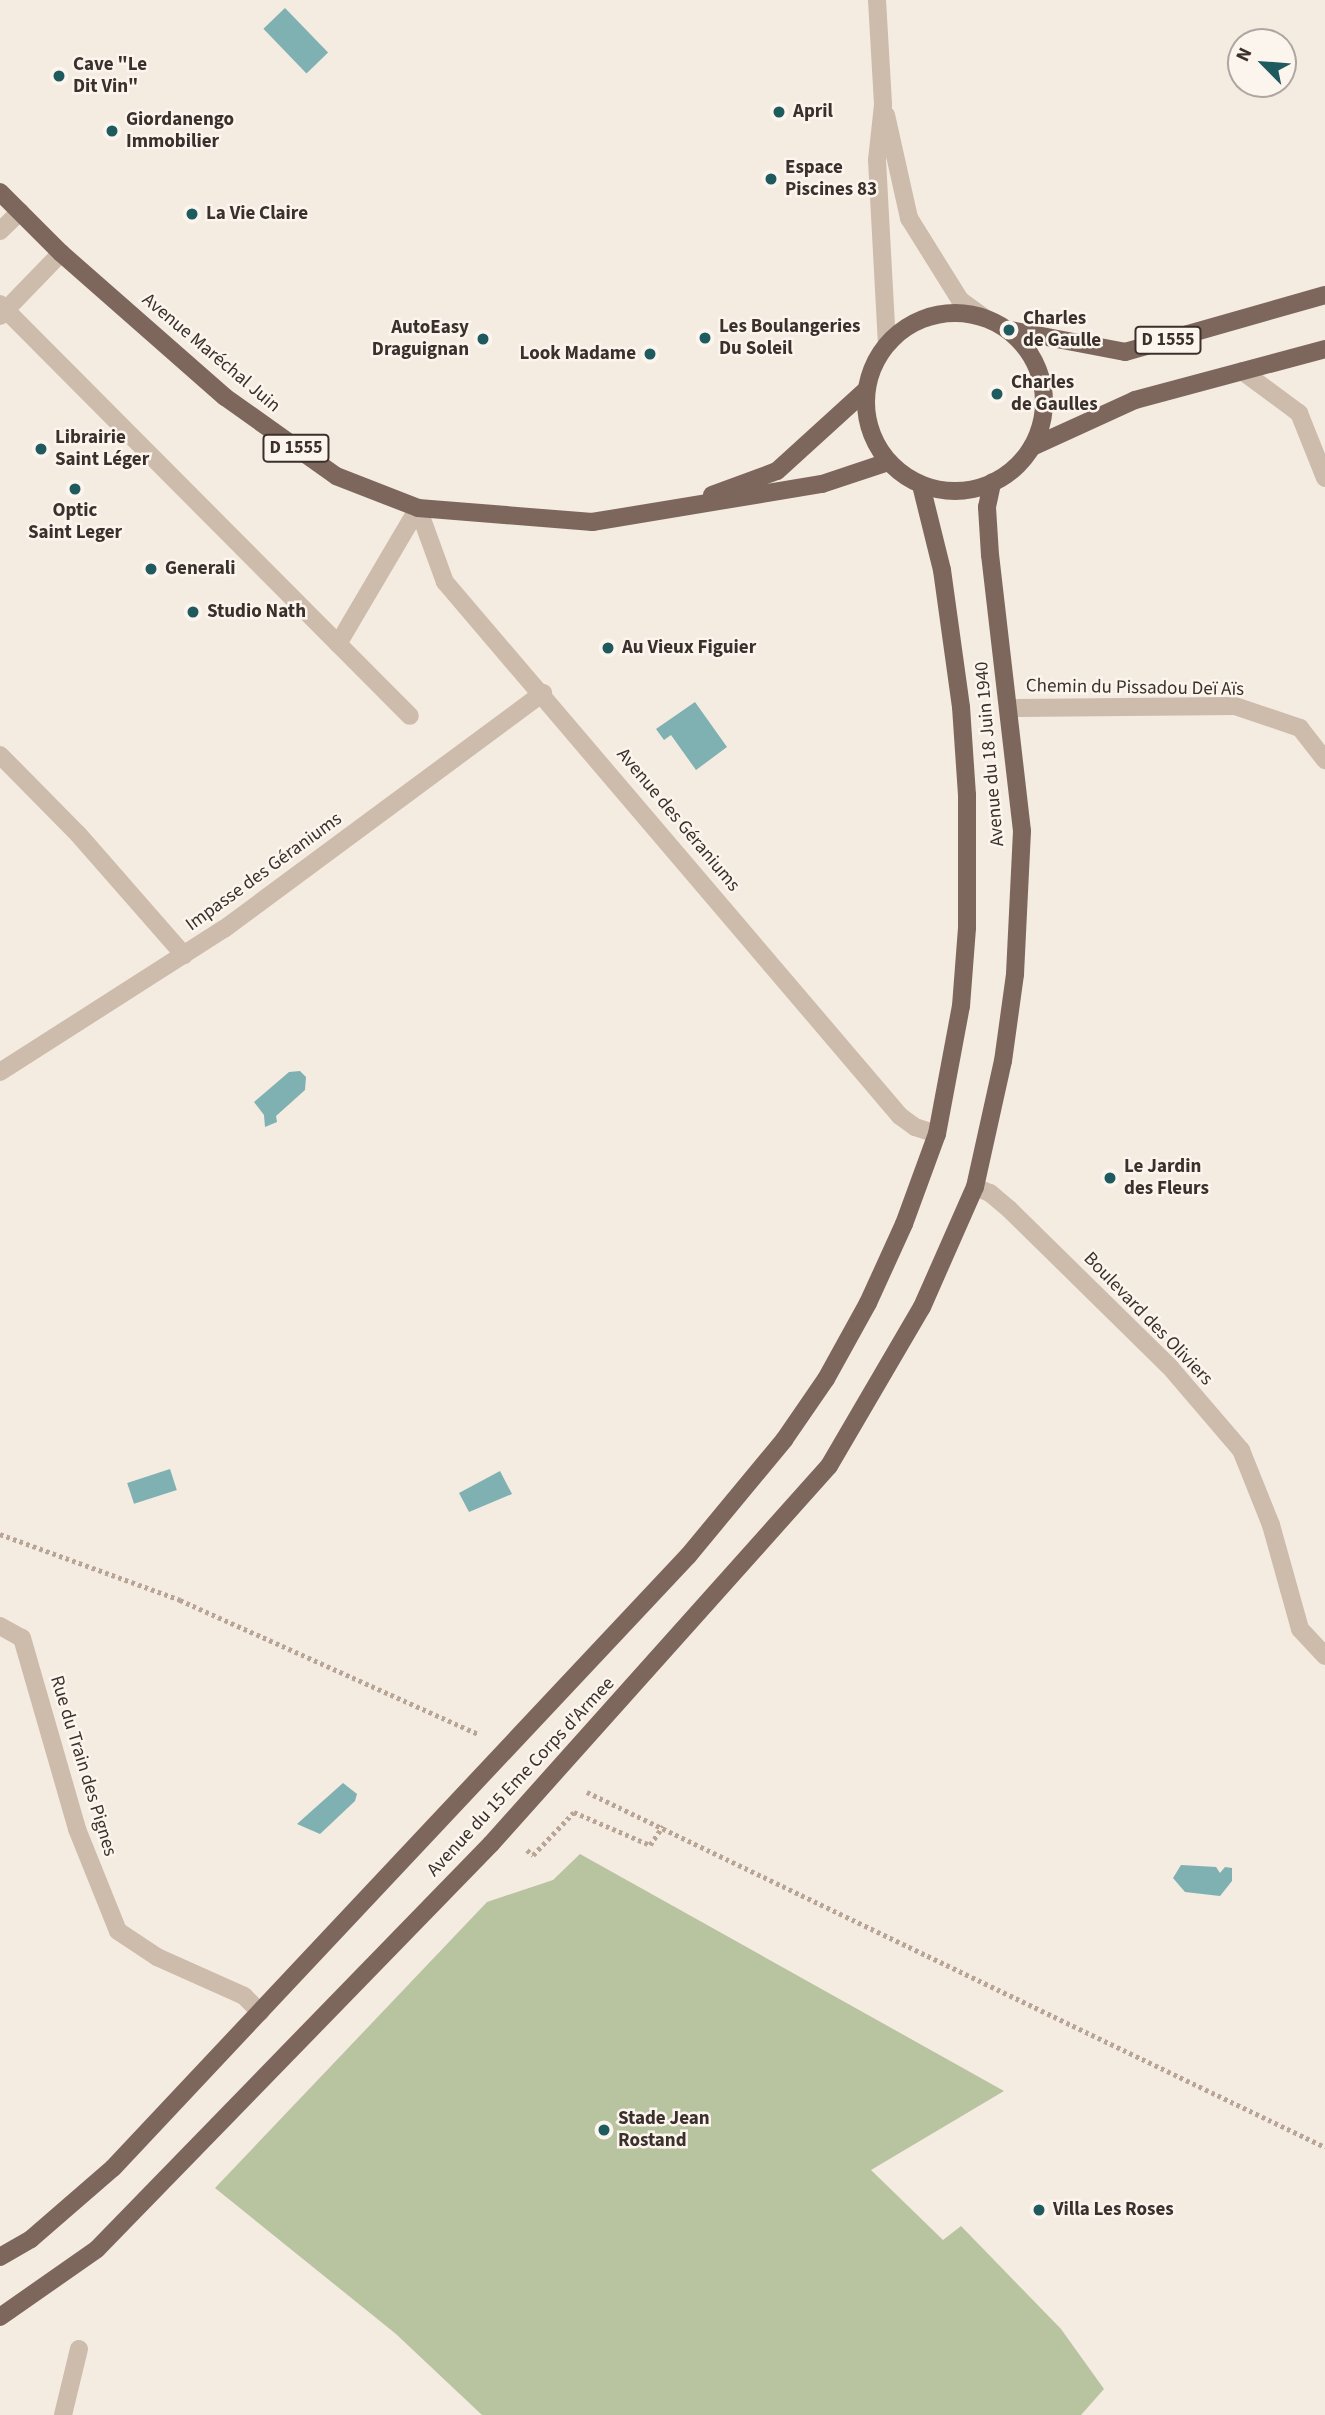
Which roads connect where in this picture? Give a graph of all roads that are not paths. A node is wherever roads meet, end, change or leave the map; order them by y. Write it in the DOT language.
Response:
graph roads {
  1 [pos="877,0"];
  2 [pos="883,105"];
  3 [pos="0,192"];
  4 [pos="20,212"];
  5 [pos="0,232"];
  6 [pos="61,253"];
  7 [pos="1325,295"];
  8 [pos="2,310"];
  9 [pos="983,317"];
  10 [pos="1009,330"];
  11 [pos="887,343"];
  12 [pos="1325,349"];
  13 [pos="1242,371"];
  14 [pos="866,390"];
  15 [pos="1032,447"];
  16 [pos="888,462"];
  17 [pos="1325,478"];
  18 [pos="992,483"];
  19 [pos="921,485"];
  20 [pos="418,508"];
  21 [pos="672,509"];
  22 [pos="338,644"];
  23 [pos="543,693"];
  24 [pos="1009,708"];
  25 [pos="410,716"];
  26 [pos="0,754"];
  27 [pos="1325,760"];
  28 [pos="184,955"];
  29 [pos="0,1072"];
  30 [pos="937,1134"];
  31 [pos="975,1187"];
  32 [pos="0,1626"];
  33 [pos="1325,1656"];
  34 [pos="260,2012"];
  35 [pos="0,2258"];
  36 [pos="0,2316"];
  37 [pos="79,2349"];
  38 [pos="63,2415"];
  1 -- 2 [label="street"];
  2 -- 9 [label="street"];
  2 -- 11 [label="street"];
  3 -- 4 [label="main road, Avenue Maréchal Juin / D 1555"];
  4 -- 5 [label="street"];
  4 -- 6 [label="main road, Avenue Maréchal Juin / D 1555"];
  6 -- 8 [label="street"];
  6 -- 20 [label="main road, Avenue Maréchal Juin / D 1555"];
  7 -- 10 [label="main road, D 1555"];
  8 -- 22 [label="street"];
  9 -- 10 [label="main road"];
  9 -- 11 [label="main road"];
  10 -- 15 [label="main road"];
  11 -- 14 [label="main road"];
  12 -- 13 [label="main road, D 1555"];
  13 -- 15 [label="main road, D 1555"];
  13 -- 17 [label="street"];
  14 -- 16 [label="main road"];
  14 -- 21 [label="main road, Avenue Maréchal Juin / D 1555"];
  15 -- 18 [label="main road"];
  16 -- 19 [label="main road"];
  16 -- 21 [label="main road, Avenue Maréchal Juin / D 1555"];
  18 -- 19 [label="main road"];
  18 -- 24 [label="main road, Avenue du 18 Juin 1940"];
  19 -- 30 [label="main road, Avenue du 18 Juin 1940"];
  20 -- 21 [label="main road, Avenue Maréchal Juin / D 1555"];
  20 -- 22 [label="street"];
  20 -- 23 [label="street, Avenue des Géraniums"];
  22 -- 25 [label="street"];
  23 -- 28 [label="street, Impasse des Géraniums"];
  23 -- 30 [label="street, Avenue des Géraniums"];
  24 -- 27 [label="street, Chemin du Pissadou Deï Aïs"];
  24 -- 31 [label="main road, Avenue du 18 Juin 1940"];
  26 -- 28 [label="street"];
  28 -- 29 [label="street, Impasse des Géraniums"];
  30 -- 34 [label="main road, Avenue du 15 Eme Corps d'Armee"];
  31 -- 33 [label="street, Boulevard des Oliviers"];
  31 -- 36 [label="main road, Avenue du 15 Eme Corps d'Armee"];
  32 -- 34 [label="street, Rue du Train des Pignes"];
  34 -- 35 [label="main road, Avenue du 15 Eme Corps d'Armee"];
  37 -- 38 [label="street"];
}
